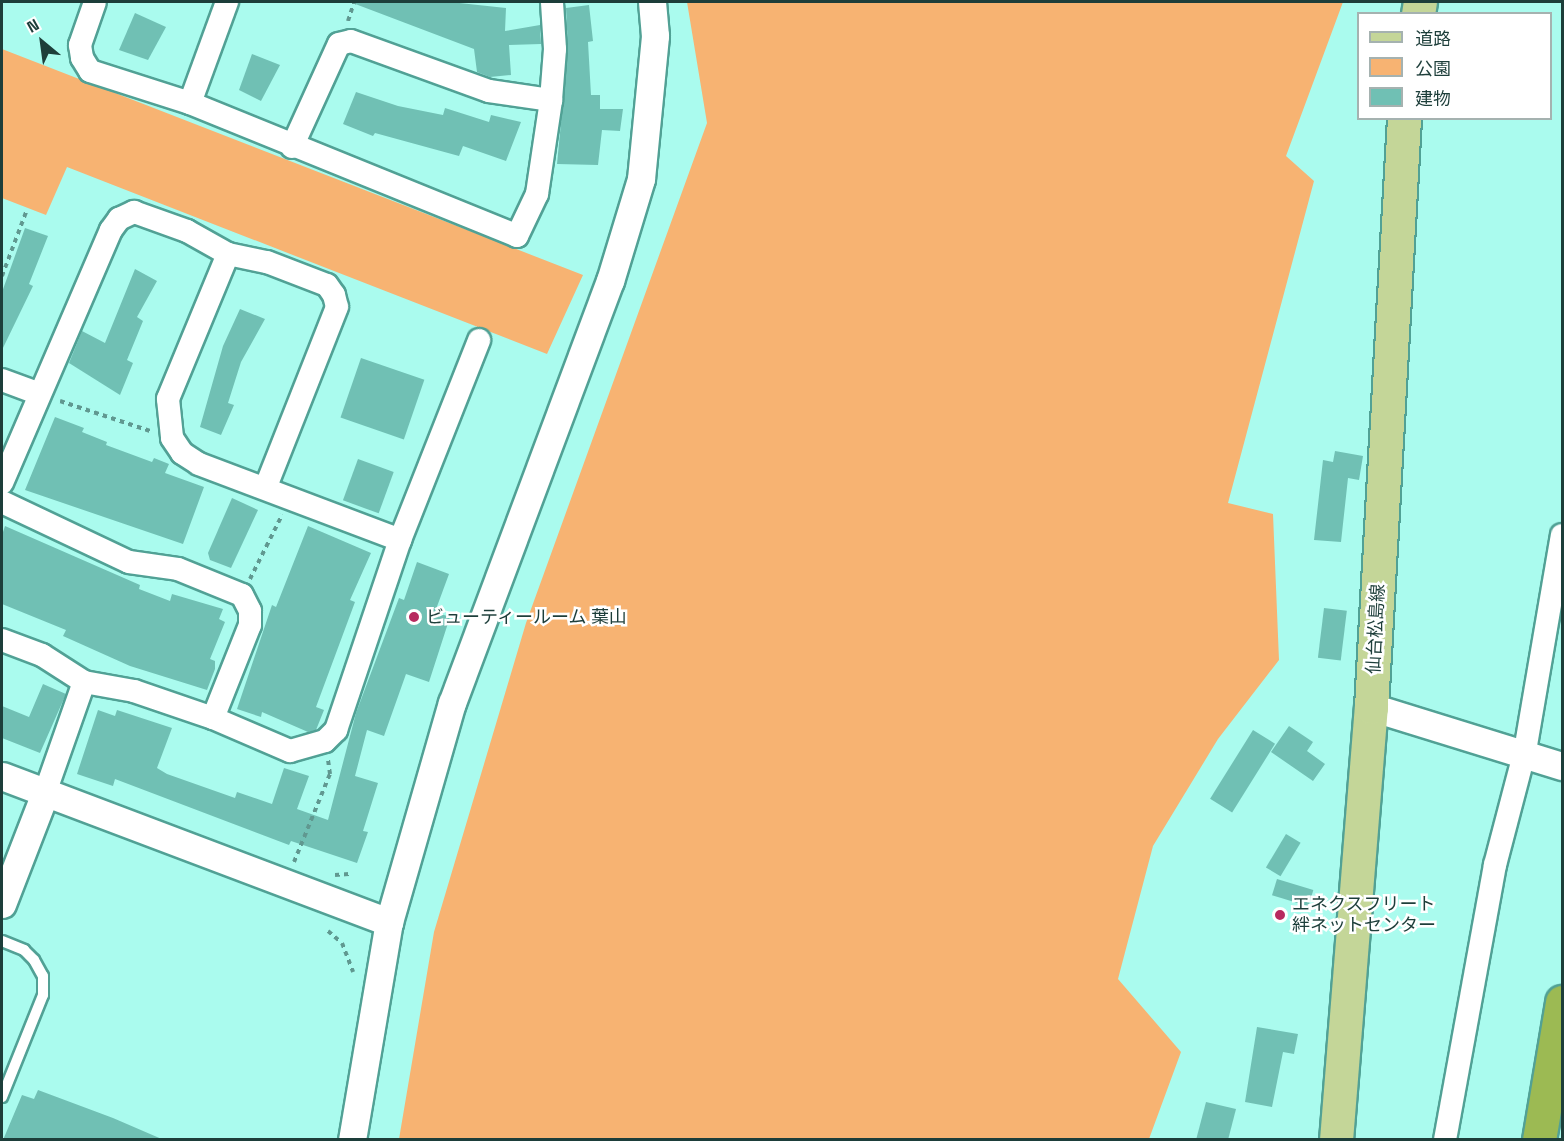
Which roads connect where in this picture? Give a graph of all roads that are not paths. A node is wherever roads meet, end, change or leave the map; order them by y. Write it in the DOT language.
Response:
graph roads {
  1 [pos="95,2"];
  2 [pos="227,2"];
  3 [pos="552,2"];
  4 [pos="652,2"];
  5 [pos="551,100"];
  6 [pos="190,103"];
  7 [pos="1404,120"];
  8 [pos="292,147"];
  9 [pos="228,254"];
  10 [pos="479,340"];
  11 [pos="2,381"];
  12 [pos="40,394"];
  13 [pos="2,483"];
  14 [pos="266,486"];
  15 [pos="2,502"];
  16 [pos="1563,535"];
  17 [pos="400,540"];
  18 [pos="2,640"];
  19 [pos="84,682"];
  20 [pos="1371,707"];
  21 [pos="213,718"];
  22 [pos="1524,751"];
  23 [pos="1563,766"];
  24 [pos="2,776"];
  25 [pos="45,793"];
  26 [pos="2,904"];
  27 [pos="388,922"];
  28 [pos="2,941"];
  29 [pos="1563,1002"];
  30 [pos="2,1097"];
  31 [pos="352,1140"];
  32 [pos="1336,1140"];
  33 [pos="1445,1140"];
  34 [pos="1539,1140"];
  1 -- 6 [label="street"];
  2 -- 6 [label="street"];
  3 -- 5 [label="street"];
  4 -- 27 [label="street"];
  5 -- 8 [label="street"];
  5 -- 8 [label="street"];
  6 -- 8 [label="street"];
  7 -- 20 [label="main road, 仙台松島線"];
  9 -- 12 [label="street"];
  9 -- 14 [label="street"];
  9 -- 14 [label="street"];
  10 -- 17 [label="street"];
  11 -- 12 [label="street"];
  12 -- 13 [label="street"];
  14 -- 17 [label="street"];
  15 -- 21 [label="street"];
  16 -- 22 [label="street"];
  17 -- 21 [label="street"];
  18 -- 19 [label="street"];
  19 -- 21 [label="street"];
  19 -- 25 [label="street"];
  20 -- 22 [label="street"];
  20 -- 32 [label="main road, 仙台松島線"];
  22 -- 23 [label="street"];
  22 -- 33 [label="street"];
  24 -- 25 [label="street"];
  25 -- 26 [label="street"];
  25 -- 27 [label="street"];
  27 -- 31 [label="street"];
  28 -- 30 [label="lane"];
  29 -- 34 [label="highway"];
}
